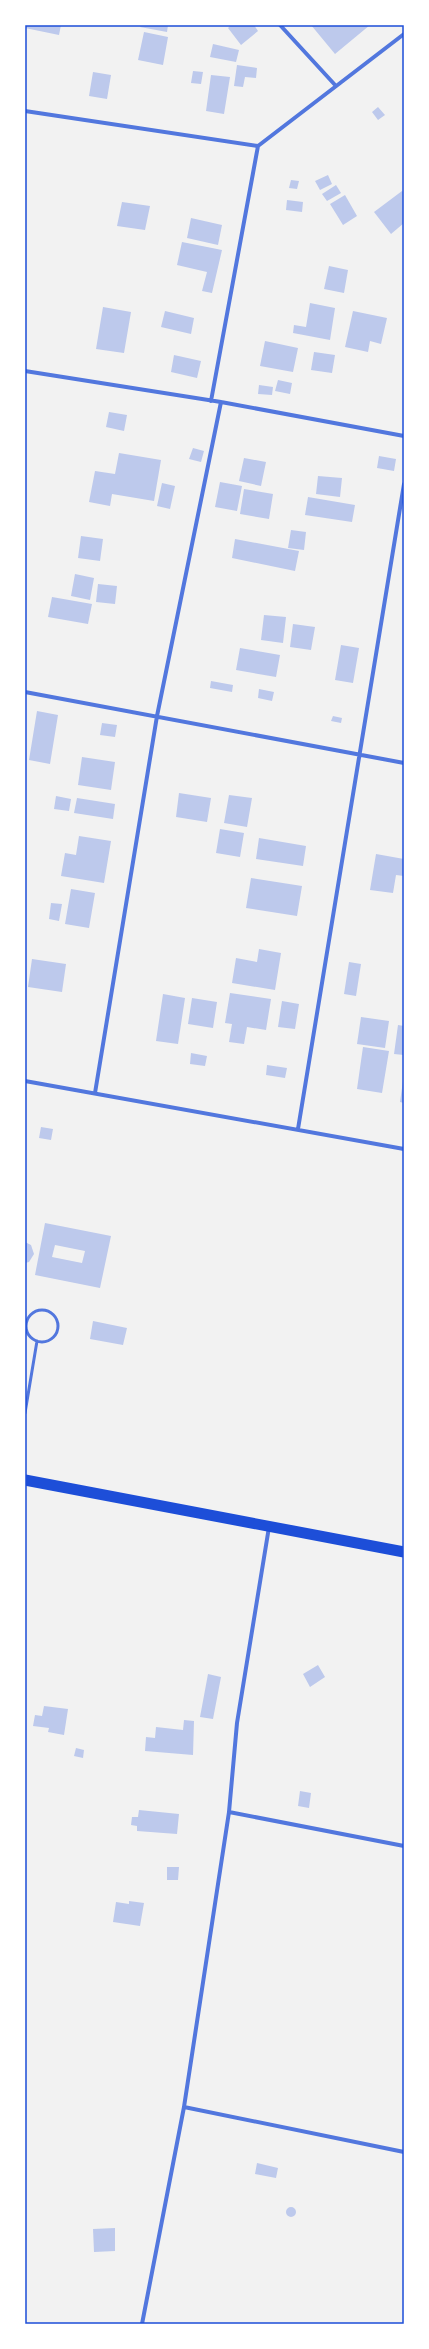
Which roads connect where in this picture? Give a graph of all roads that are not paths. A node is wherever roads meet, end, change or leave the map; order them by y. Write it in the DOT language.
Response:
graph roads {
  1 [pos="280,25"];
  2 [pos="404,34"];
  3 [pos="336,86"];
  4 [pos="25,112"];
  5 [pos="258,146"];
  6 [pos="25,371"];
  7 [pos="211,401"];
  8 [pos="220,402"];
  9 [pos="404,436"];
  10 [pos="404,484"];
  11 [pos="25,692"];
  12 [pos="157,716"];
  13 [pos="360,754"];
  14 [pos="404,763"];
  15 [pos="25,1081"];
  16 [pos="95,1094"];
  17 [pos="298,1130"];
  18 [pos="404,1149"];
  19 [pos="38,1342"];
  20 [pos="25,1413"];
  21 [pos="25,1480"];
  22 [pos="269,1525"];
  23 [pos="404,1552"];
  24 [pos="229,1812"];
  25 [pos="404,1846"];
  26 [pos="184,2108"];
  27 [pos="404,2152"];
  28 [pos="142,2324"];
  1 -- 3 [label="street"];
  2 -- 3 [label="street"];
  3 -- 5 [label="street"];
  4 -- 5 [label="street"];
  5 -- 7 [label="street"];
  6 -- 7 [label="street"];
  7 -- 8 [label="street"];
  8 -- 9 [label="street"];
  8 -- 12 [label="street"];
  10 -- 13 [label="street"];
  11 -- 12 [label="street"];
  12 -- 13 [label="street"];
  12 -- 16 [label="street"];
  13 -- 14 [label="street"];
  13 -- 17 [label="street"];
  15 -- 16 [label="street"];
  16 -- 17 [label="street"];
  17 -- 18 [label="street"];
  19 -- 19 [label="lane"];
  19 -- 20 [label="lane"];
  21 -- 22 [label="highway"];
  22 -- 23 [label="highway"];
  22 -- 24 [label="street"];
  24 -- 25 [label="street"];
  24 -- 26 [label="street"];
  26 -- 27 [label="street"];
  26 -- 28 [label="street"];
}
